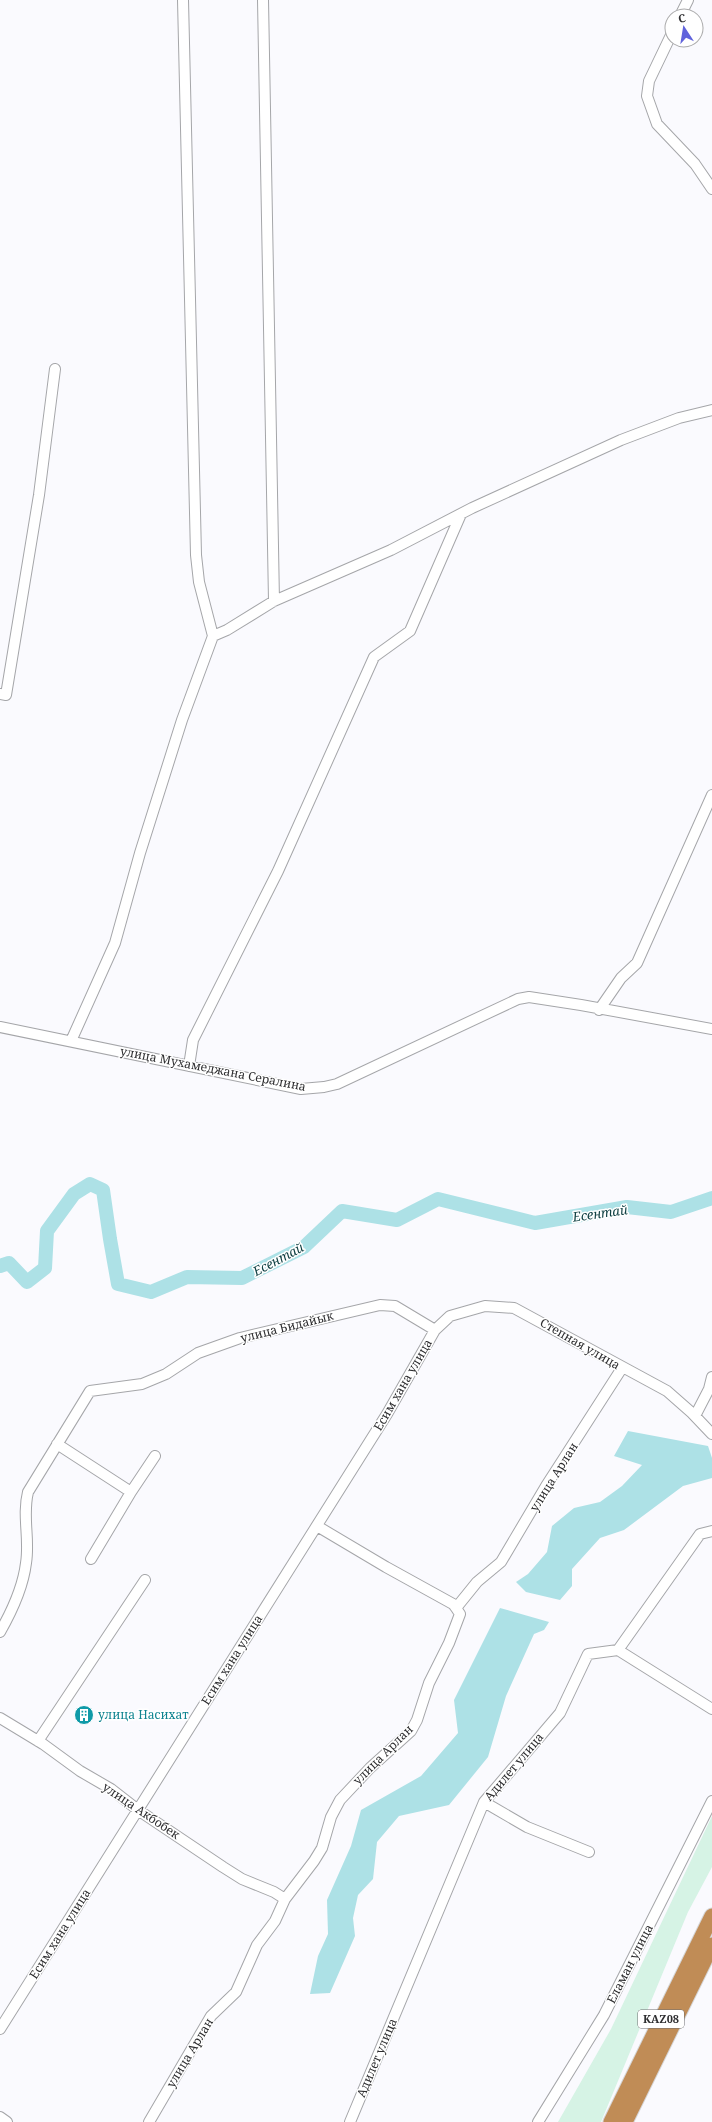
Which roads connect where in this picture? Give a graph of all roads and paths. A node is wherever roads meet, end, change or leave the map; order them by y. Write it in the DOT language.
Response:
graph roads {
  1 [pos="183,0"];
  2 [pos="263,0"];
  3 [pos="665,48"];
  4 [pos="712,189"];
  5 [pos="55,369"];
  6 [pos="712,410"];
  7 [pos="462,514"];
  8 [pos="274,601"];
  9 [pos="213,636"];
  10 [pos="0,694"];
  11 [pos="712,795"];
  12 [pos="599,1010"];
  13 [pos="0,1026"];
  14 [pos="712,1029"];
  15 [pos="71,1041"];
  16 [pos="189,1066"];
  17 [pos="435,1330"];
  18 [pos="622,1368"];
  19 [pos="712,1377"];
  20 [pos="695,1416"];
  21 [pos="712,1434"];
  22 [pos="57,1444"];
  23 [pos="155,1456"];
  24 [pos="131,1492"];
  25 [pos="317,1526"];
  26 [pos="712,1531"];
  27 [pos="92,1559"];
  28 [pos="145,1580"];
  29 [pos="456,1608"];
  30 [pos="0,1632"];
  31 [pos="618,1650"];
  32 [pos="712,1709"];
  33 [pos="0,1718"];
  34 [pos="38,1741"];
  35 [pos="712,1801"];
  36 [pos="484,1802"];
  37 [pos="138,1810"];
  38 [pos="589,1852"];
  39 [pos="285,1899"];
  40 [pos="712,1916"];
  41 [pos="712,1945"];
  42 [pos="0,2029"];
  43 [pos="0,2117"];
  44 [pos="7,2122"];
  45 [pos="149,2122"];
  46 [pos="350,2122"];
  47 [pos="538,2122"];
  48 [pos="611,2122"];
  49 [pos="625,2122"];
  1 -- 9 [label="street"];
  2 -- 8 [label="street"];
  3 -- 4 [label="street"];
  5 -- 10 [label="street"];
  6 -- 7 [label="street"];
  7 -- 8 [label="street"];
  7 -- 16 [label="street"];
  8 -- 9 [label="street"];
  9 -- 15 [label="street"];
  11 -- 12 [label="street"];
  12 -- 14 [label="street, улица Мухамеджана Сералина"];
  12 -- 16 [label="street, улица Мухамеджана Сералина"];
  13 -- 15 [label="street, улица Мухамеджана Сералина"];
  15 -- 16 [label="street, улица Мухамеджана Сералина"];
  17 -- 18 [label="street, Степная улица"];
  17 -- 22 [label="street, улица Бидайык"];
  17 -- 25 [label="street, Есим хана улица"];
  18 -- 20 [label="street, Степная улица"];
  18 -- 29 [label="street, улица Арлан"];
  19 -- 20 [label="street"];
  20 -- 21 [label="street, Степная улица"];
  22 -- 24 [label="street"];
  22 -- 30 [label="street"];
  23 -- 24 [label="street"];
  24 -- 27 [label="street"];
  25 -- 29 [label="street"];
  25 -- 37 [label="street, Есим хана улица"];
  26 -- 31 [label="street"];
  28 -- 34 [label="street"];
  29 -- 39 [label="street, улица Арлан"];
  31 -- 32 [label="street"];
  31 -- 36 [label="street, Адилет улица"];
  33 -- 34 [label="street, улица Акбобек"];
  34 -- 37 [label="street, улица Акбобек"];
  35 -- 47 [label="street, Еламан улица"];
  36 -- 38 [label="street"];
  36 -- 46 [label="street, Адилет улица"];
  37 -- 39 [label="street, улица Акбобек"];
  37 -- 42 [label="street, Есим хана улица"];
  39 -- 45 [label="street, улица Арлан"];
  40 -- 48 [label="highway, KAZ08"];
  41 -- 49 [label="highway, KAZ08"];
  43 -- 44 [label="street"];
}
